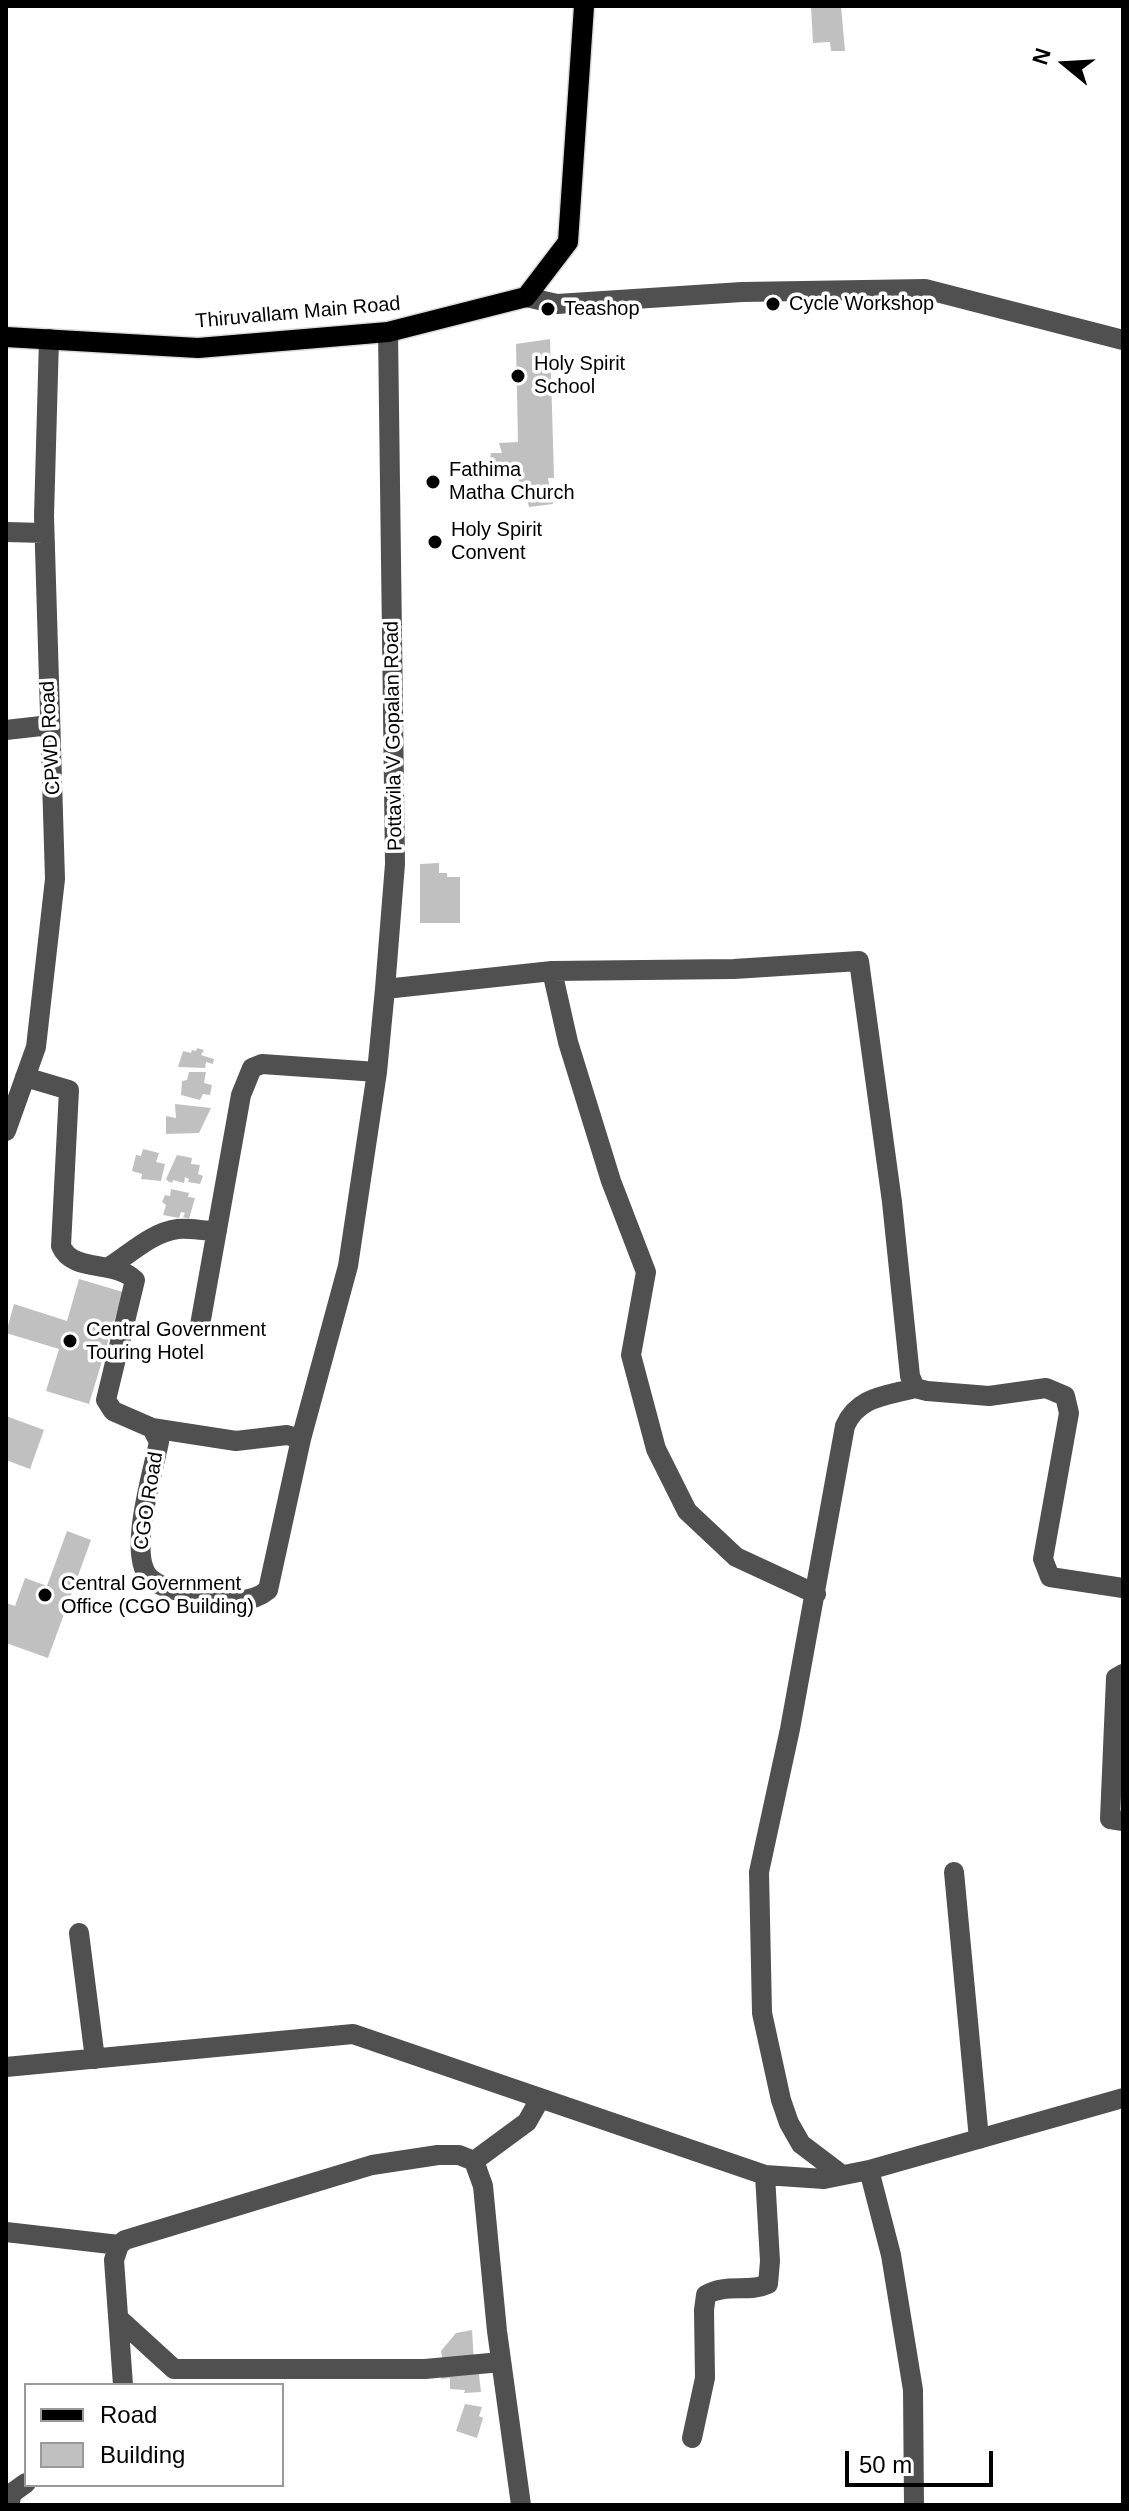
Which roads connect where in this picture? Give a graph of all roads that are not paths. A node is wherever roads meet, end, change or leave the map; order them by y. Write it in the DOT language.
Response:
graph roads {
  1 [pos="584,6"];
  2 [pos="526,297"];
  3 [pos="388,332"];
  4 [pos="6,337"];
  5 [pos="49,339"];
  6 [pos="1123,340"];
  7 [pos="6,532"];
  8 [pos="44,533"];
  9 [pos="50,725"];
  10 [pos="6,730"];
  11 [pos="552,971"];
  12 [pos="385,989"];
  13 [pos="377,1072"];
  14 [pos="25,1077"];
  15 [pos="6,1131"];
  16 [pos="217,1231"];
  17 [pos="109,1267"];
  18 [pos="200,1325"];
  19 [pos="915,1388"];
  20 [pos="152,1428"];
  21 [pos="301,1439"];
  22 [pos="1123,1588"];
  23 [pos="268,1590"];
  24 [pos="816,1594"];
  25 [pos="1123,1674"];
  26 [pos="1123,1821"];
  27 [pos="954,1872"];
  28 [pos="79,1933"];
  29 [pos="95,2059"];
  30 [pos="6,2067"];
  31 [pos="1123,2098"];
  32 [pos="540,2099"];
  33 [pos="979,2139"];
  34 [pos="474,2161"];
  35 [pos="869,2170"];
  36 [pos="765,2175"];
  37 [pos="842,2175"];
  38 [pos="6,2232"];
  39 [pos="119,2245"];
  40 [pos="118,2318"];
  41 [pos="501,2362"];
  42 [pos="123,2383"];
  43 [pos="692,2438"];
  44 [pos="24,2484"];
  45 [pos="9,2505"];
  46 [pos="521,2505"];
  47 [pos="914,2505"];
  1 -- 2 [label="main road"];
  2 -- 3 [label="main road, Thiruvallam Main Road"];
  2 -- 6 [label="street"];
  3 -- 5 [label="main road, Thiruvallam Main Road"];
  3 -- 12 [label="street, Pottavila V Gopalan Road"];
  4 -- 5 [label="main road, Thiruvallam Main Road"];
  5 -- 8 [label="street, CPWD Road"];
  7 -- 8 [label="street"];
  8 -- 9 [label="street, CPWD Road"];
  9 -- 10 [label="street"];
  9 -- 14 [label="street, CPWD Road"];
  11 -- 12 [label="street"];
  11 -- 19 [label="street"];
  11 -- 24 [label="street"];
  12 -- 13 [label="street, Pottavila V Gopalan Road"];
  13 -- 16 [label="street"];
  13 -- 21 [label="street, Pottavila V Gopalan Road"];
  14 -- 15 [label="street, CPWD Road"];
  14 -- 17 [label="street"];
  16 -- 17 [label="street"];
  16 -- 18 [label="street"];
  17 -- 20 [label="street, CGO Road"];
  19 -- 22 [label="street"];
  19 -- 24 [label="street"];
  20 -- 21 [label="street"];
  20 -- 23 [label="street, CGO Road"];
  21 -- 23 [label="street, Pottavila V Gopalan Road"];
  24 -- 37 [label="street"];
  25 -- 26 [label="street"];
  27 -- 33 [label="street"];
  28 -- 29 [label="street"];
  29 -- 30 [label="street"];
  29 -- 32 [label="street"];
  31 -- 33 [label="street"];
  32 -- 34 [label="street"];
  32 -- 36 [label="street"];
  33 -- 35 [label="street"];
  34 -- 39 [label="street"];
  34 -- 41 [label="street"];
  35 -- 37 [label="street"];
  35 -- 47 [label="street"];
  36 -- 37 [label="street"];
  36 -- 43 [label="street"];
  38 -- 39 [label="street"];
  39 -- 40 [label="street"];
  40 -- 41 [label="street"];
  40 -- 42 [label="street"];
  41 -- 46 [label="street"];
  44 -- 45 [label="street"];
}
